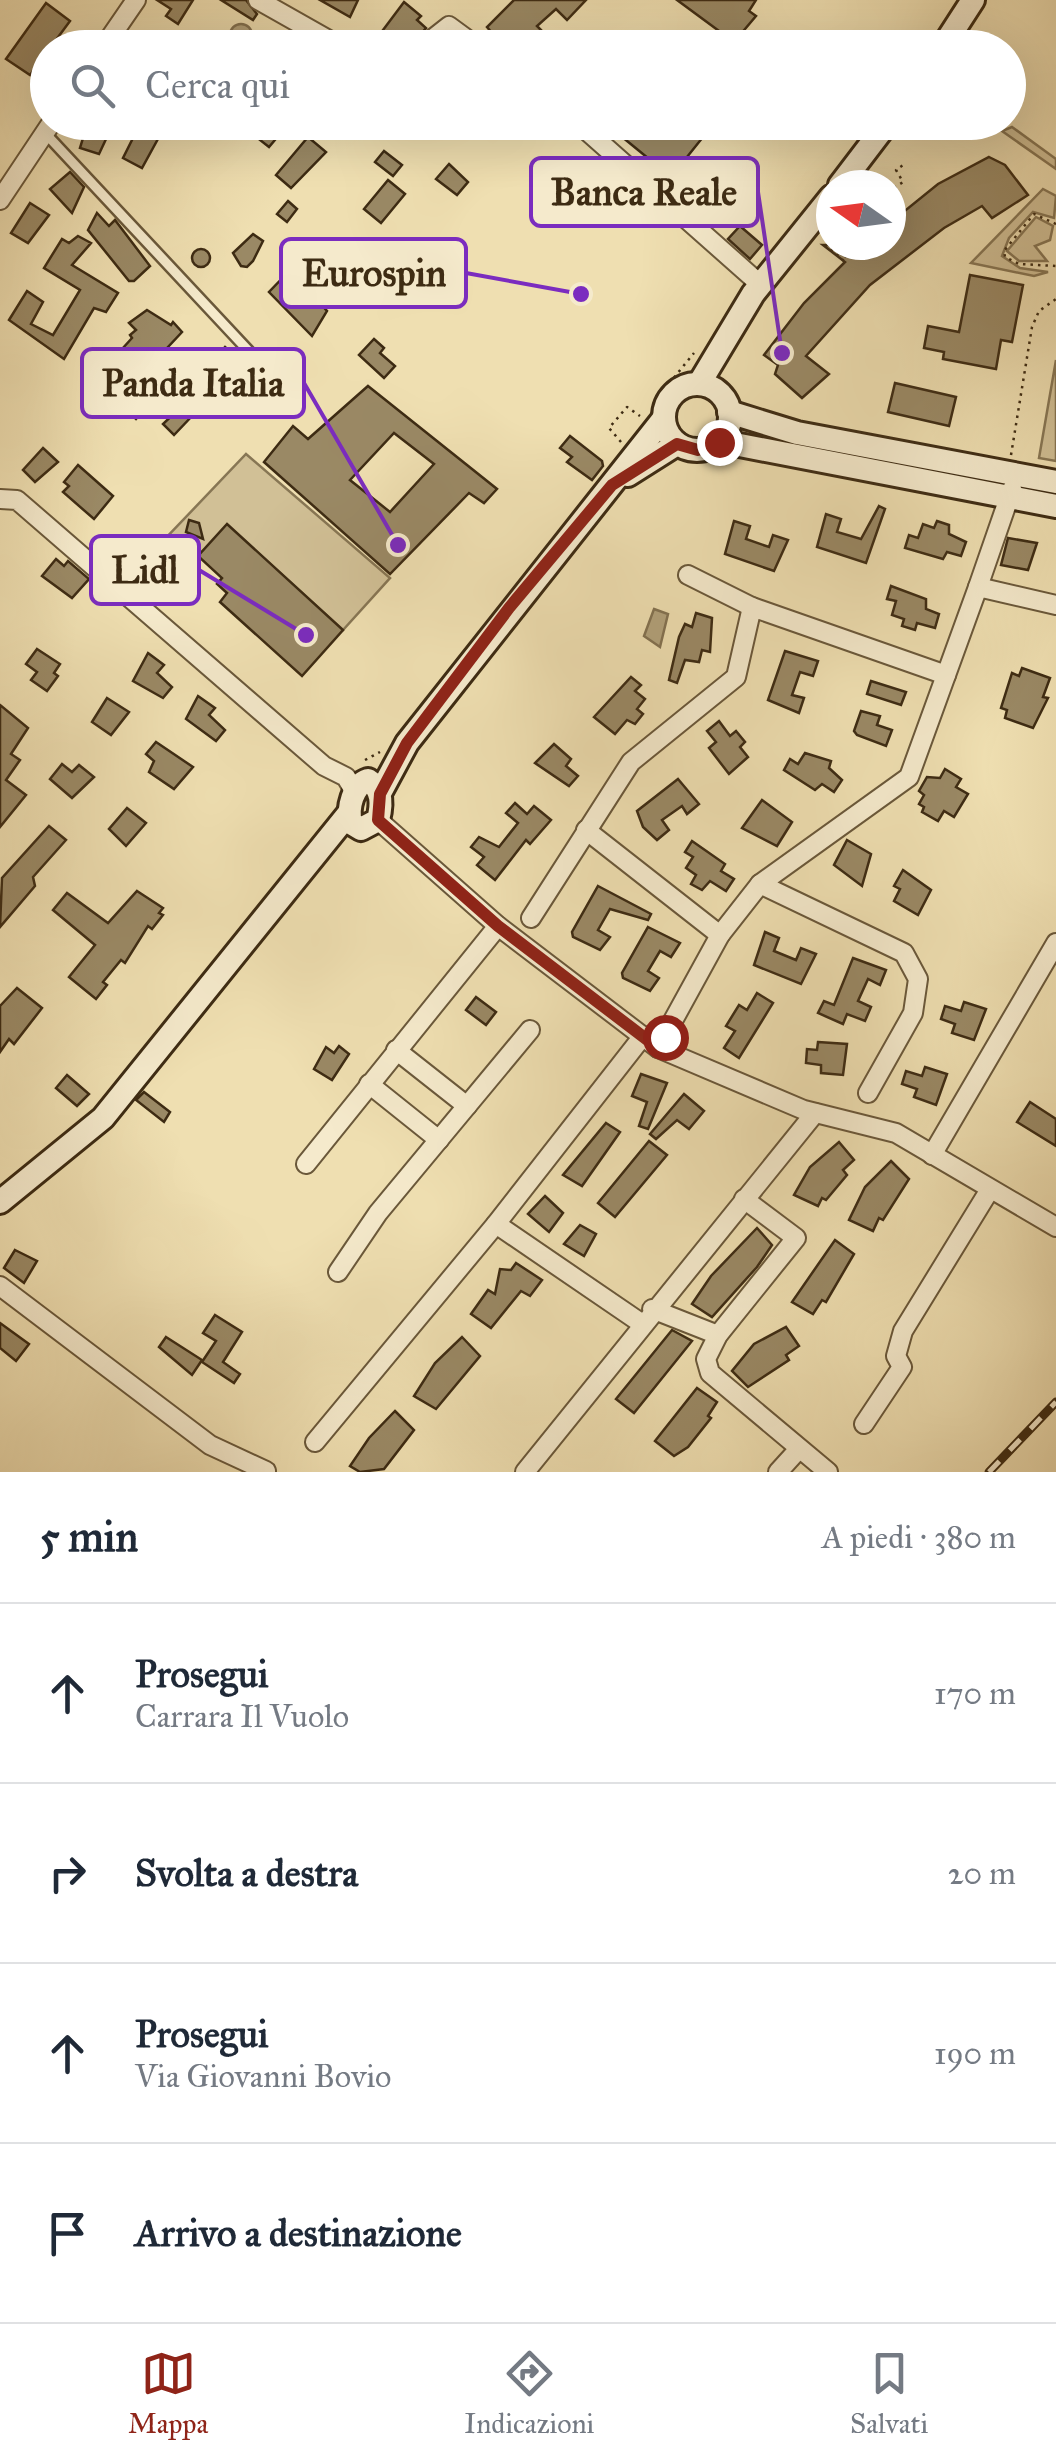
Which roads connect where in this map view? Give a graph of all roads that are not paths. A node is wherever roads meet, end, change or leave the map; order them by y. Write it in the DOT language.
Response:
graph roads {
  1 [pos="136,0"];
  2 [pos="258,0"];
  3 [pos="973,0"];
  4 [pos="115,30"];
  5 [pos="311,30"];
  6 [pos="954,30"];
  7 [pos="40,140"];
  8 [pos="59,140"];
  9 [pos="596,140"];
  10 [pos="874,140"];
  11 [pos="851,170"];
  12 [pos="0,200"];
  13 [pos="816,215"];
  14 [pos="757,290"];
  15 [pos="287,392"];
  16 [pos="715,396"];
  17 [pos="653,413"];
  18 [pos="719,449"];
  19 [pos="680,453"];
  20 [pos="1012,476"];
  21 [pos="1056,482"];
  22 [pos="612,485"];
  23 [pos="0,499"];
  24 [pos="1056,506"];
  25 [pos="688,575"];
  26 [pos="978,588"];
  27 [pos="1056,605"];
  28 [pos="752,607"];
  29 [pos="946,675"];
  30 [pos="365,804"];
  31 [pos="586,830"];
  32 [pos="760,884"];
  33 [pos="531,918"];
  34 [pos="498,926"];
  35 [pos="720,935"];
  36 [pos="1056,943"];
  37 [pos="530,1030"];
  38 [pos="643,1036"];
  39 [pos="658,1048"];
  40 [pos="396,1050"];
  41 [pos="369,1084"];
  42 [pos="868,1092"];
  43 [pos="467,1106"];
  44 [pos="815,1112"];
  45 [pos="439,1140"];
  46 [pos="932,1155"];
  47 [pos="306,1164"];
  48 [pos="989,1190"];
  49 [pos="744,1199"];
  50 [pos="0,1202"];
  51 [pos="496,1224"];
  52 [pos="1056,1227"];
  53 [pos="338,1272"];
  54 [pos="0,1286"];
  55 [pos="646,1316"];
  56 [pos="718,1336"];
  57 [pos="864,1424"];
  58 [pos="315,1442"];
  59 [pos="798,1450"];
  60 [pos="266,1470"];
  61 [pos="525,1472"];
  62 [pos="778,1472"];
  63 [pos="828,1472"];
  1 -- 4 [label="street"];
  2 -- 5 [label="street"];
  3 -- 6 [label="main road"];
  7 -- 12 [label="street"];
  8 -- 15 [label="lane"];
  9 -- 14 [label="street"];
  10 -- 11 [label="main road"];
  13 -- 14 [label="main road"];
  14 -- 16 [label="main road"];
  16 -- 17 [label="main road"];
  16 -- 18 [label="main road"];
  16 -- 20 [label="main road"];
  17 -- 19 [label="main road"];
  17 -- 22 [label="main road"];
  18 -- 19 [label="main road"];
  18 -- 20 [label="main road"];
  19 -- 22 [label="main road"];
  20 -- 21 [label="main road"];
  20 -- 24 [label="main road"];
  20 -- 26 [label="street"];
  22 -- 30 [label="main road"];
  23 -- 30 [label="street"];
  25 -- 28 [label="street"];
  26 -- 27 [label="street"];
  26 -- 29 [label="street"];
  28 -- 29 [label="street"];
  28 -- 31 [label="street"];
  29 -- 32 [label="street"];
  30 -- 34 [label="street"];
  30 -- 50 [label="main road"];
  31 -- 33 [label="street"];
  31 -- 35 [label="street"];
  32 -- 35 [label="street"];
  32 -- 42 [label="street"];
  34 -- 38 [label="street"];
  34 -- 40 [label="street"];
  35 -- 39 [label="street"];
  36 -- 46 [label="street"];
  37 -- 43 [label="street"];
  38 -- 39 [label="street"];
  38 -- 51 [label="street"];
  39 -- 44 [label="street"];
  40 -- 41 [label="street"];
  40 -- 43 [label="street"];
  41 -- 45 [label="street"];
  41 -- 47 [label="street"];
  43 -- 45 [label="street"];
  44 -- 46 [label="street"];
  44 -- 49 [label="street"];
  45 -- 53 [label="street"];
  46 -- 48 [label="street"];
  48 -- 52 [label="street"];
  48 -- 57 [label="street"];
  49 -- 55 [label="street"];
  49 -- 56 [label="street"];
  51 -- 55 [label="street"];
  51 -- 58 [label="street"];
  54 -- 60 [label="street"];
  55 -- 56 [label="street"];
  55 -- 61 [label="street"];
  56 -- 59 [label="street"];
  59 -- 62 [label="street"];
  59 -- 63 [label="street"];
}
